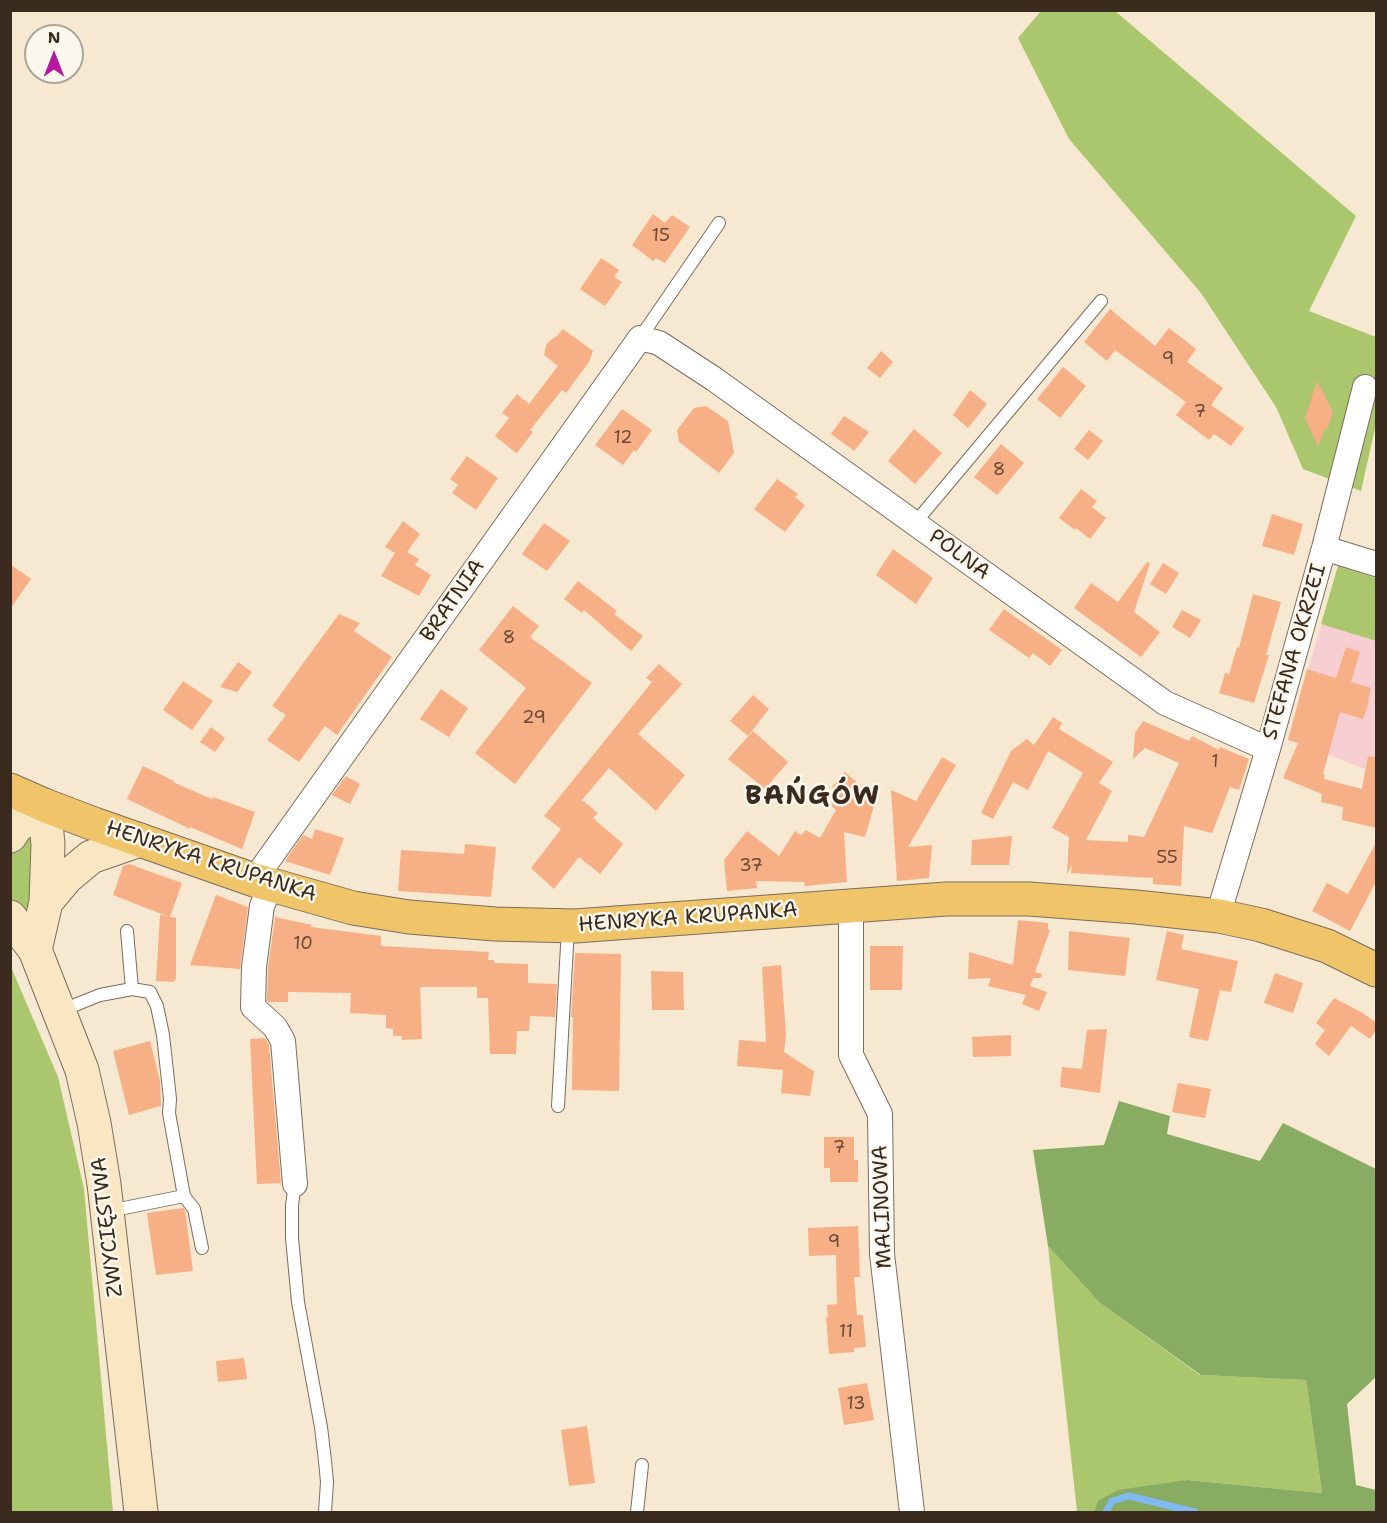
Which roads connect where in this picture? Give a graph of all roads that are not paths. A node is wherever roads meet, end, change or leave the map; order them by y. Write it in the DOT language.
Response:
graph roads {
  1 [pos="719,223"];
  2 [pos="1101,301"];
  3 [pos="649,340"];
  4 [pos="1365,387"];
  5 [pos="915,523"];
  6 [pos="1324,548"];
  7 [pos="1377,564"];
  8 [pos="1268,749"];
  9 [pos="10,790"];
  10 [pos="44,805"];
  11 [pos="10,836"];
  12 [pos="140,840"];
  13 [pos="263,882"];
  14 [pos="46,902"];
  15 [pos="851,907"];
  16 [pos="1219,916"];
  17 [pos="10,917"];
  18 [pos="568,926"];
  19 [pos="127,931"];
  20 [pos="35,950"];
  21 [pos="1377,970"];
  22 [pos="132,989"];
  23 [pos="59,1012"];
  24 [pos="558,1106"];
  25 [pos="295,1184"];
  26 [pos="184,1196"];
  27 [pos="107,1211"];
  28 [pos="202,1248"];
  29 [pos="642,1465"];
  30 [pos="141,1512"];
  31 [pos="325,1512"];
  32 [pos="637,1512"];
  33 [pos="912,1512"];
  1 -- 3 [label="lane"];
  2 -- 5 [label="lane"];
  3 -- 5 [label="street, POLNA"];
  3 -- 13 [label="street, BRATNIA"];
  4 -- 6 [label="street, STEFANA OKRZEI"];
  5 -- 8 [label="street, POLNA"];
  6 -- 7 [label="street"];
  6 -- 8 [label="street, STEFANA OKRZEI"];
  8 -- 16 [label="street, STEFANA OKRZEI"];
  9 -- 10 [label="main road, HENRYKA KRUPANKA"];
  10 -- 11 [label="main road"];
  10 -- 12 [label="main road, HENRYKA KRUPANKA"];
  10 -- 14 [label="main road"];
  12 -- 13 [label="main road, HENRYKA KRUPANKA"];
  12 -- 14 [label="main road"];
  13 -- 18 [label="main road, HENRYKA KRUPANKA"];
  13 -- 25 [label="street, BRATNIA"];
  14 -- 20 [label="main road"];
  15 -- 16 [label="main road, HENRYKA KRUPANKA"];
  15 -- 18 [label="main road, HENRYKA KRUPANKA"];
  15 -- 33 [label="street, MALINOWA"];
  16 -- 21 [label="main road, HENRYKA KRUPANKA"];
  17 -- 20 [label="main road, ZWYCIĘSTWA"];
  18 -- 24 [label="lane"];
  19 -- 22 [label="lane"];
  20 -- 23 [label="main road, ZWYCIĘSTWA"];
  22 -- 23 [label="lane"];
  22 -- 26 [label="lane"];
  23 -- 27 [label="main road, ZWYCIĘSTWA"];
  25 -- 31 [label="lane"];
  26 -- 27 [label="lane"];
  26 -- 28 [label="lane"];
  27 -- 30 [label="main road, ZWYCIĘSTWA"];
  29 -- 32 [label="lane"];
}
